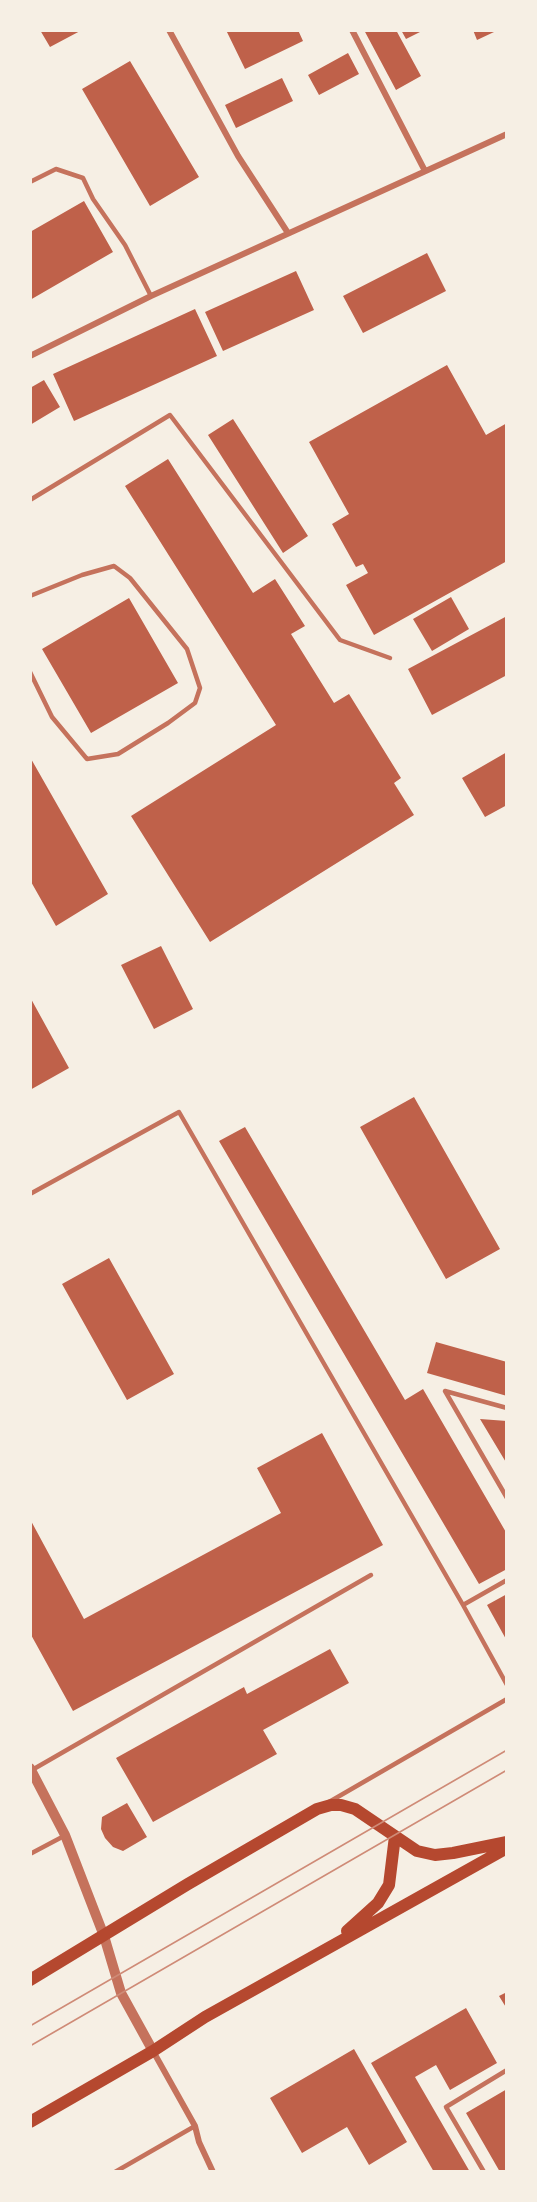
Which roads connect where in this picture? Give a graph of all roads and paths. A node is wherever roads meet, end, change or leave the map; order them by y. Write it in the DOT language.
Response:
graph roads {
  1 [pos="169,30"];
  2 [pos="352,30"];
  3 [pos="507,134"];
  4 [pos="424,171"];
  5 [pos="30,183"];
  6 [pos="288,233"];
  7 [pos="151,296"];
  8 [pos="30,356"];
  9 [pos="30,500"];
  10 [pos="31,593"];
  11 [pos="390,658"];
  12 [pos="30,672"];
  13 [pos="30,1194"];
  14 [pos="507,1408"];
  15 [pos="507,1498"];
  16 [pos="371,1575"];
  17 [pos="507,1581"];
  18 [pos="463,1605"];
  19 [pos="507,1685"];
  20 [pos="507,1699"];
  21 [pos="31,1769"];
  22 [pos="316,1809"];
  23 [pos="65,1835"];
  24 [pos="395,1836"];
  25 [pos="507,1842"];
  26 [pos="507,1848"];
  27 [pos="30,1854"];
  28 [pos="104,1936"];
  29 [pos="320,1952"];
  30 [pos="30,1980"];
  31 [pos="153,2051"];
  32 [pos="507,2070"];
  33 [pos="30,2122"];
  34 [pos="195,2126"];
  35 [pos="115,2172"];
  36 [pos="213,2172"];
  37 [pos="484,2172"];
  1 -- 6 [label="street"];
  2 -- 4 [label="street"];
  3 -- 4 [label="street"];
  4 -- 6 [label="street"];
  5 -- 7 [label="lane"];
  6 -- 7 [label="street"];
  7 -- 8 [label="street"];
  9 -- 11 [label="lane"];
  10 -- 12 [label="lane"];
  13 -- 18 [label="lane"];
  14 -- 15 [label="lane"];
  16 -- 21 [label="lane"];
  17 -- 18 [label="lane"];
  18 -- 19 [label="lane"];
  20 -- 22 [label="lane"];
  21 -- 23 [label="street"];
  22 -- 24 [label="main road"];
  22 -- 28 [label="main road"];
  23 -- 27 [label="lane"];
  23 -- 28 [label="street"];
  24 -- 25 [label="main road"];
  24 -- 29 [label="main road"];
  26 -- 29 [label="main road"];
  28 -- 30 [label="main road"];
  28 -- 31 [label="street"];
  29 -- 31 [label="main road"];
  31 -- 33 [label="main road"];
  31 -- 34 [label="street"];
  32 -- 37 [label="lane"];
  34 -- 35 [label="lane"];
  34 -- 36 [label="street"];
}
